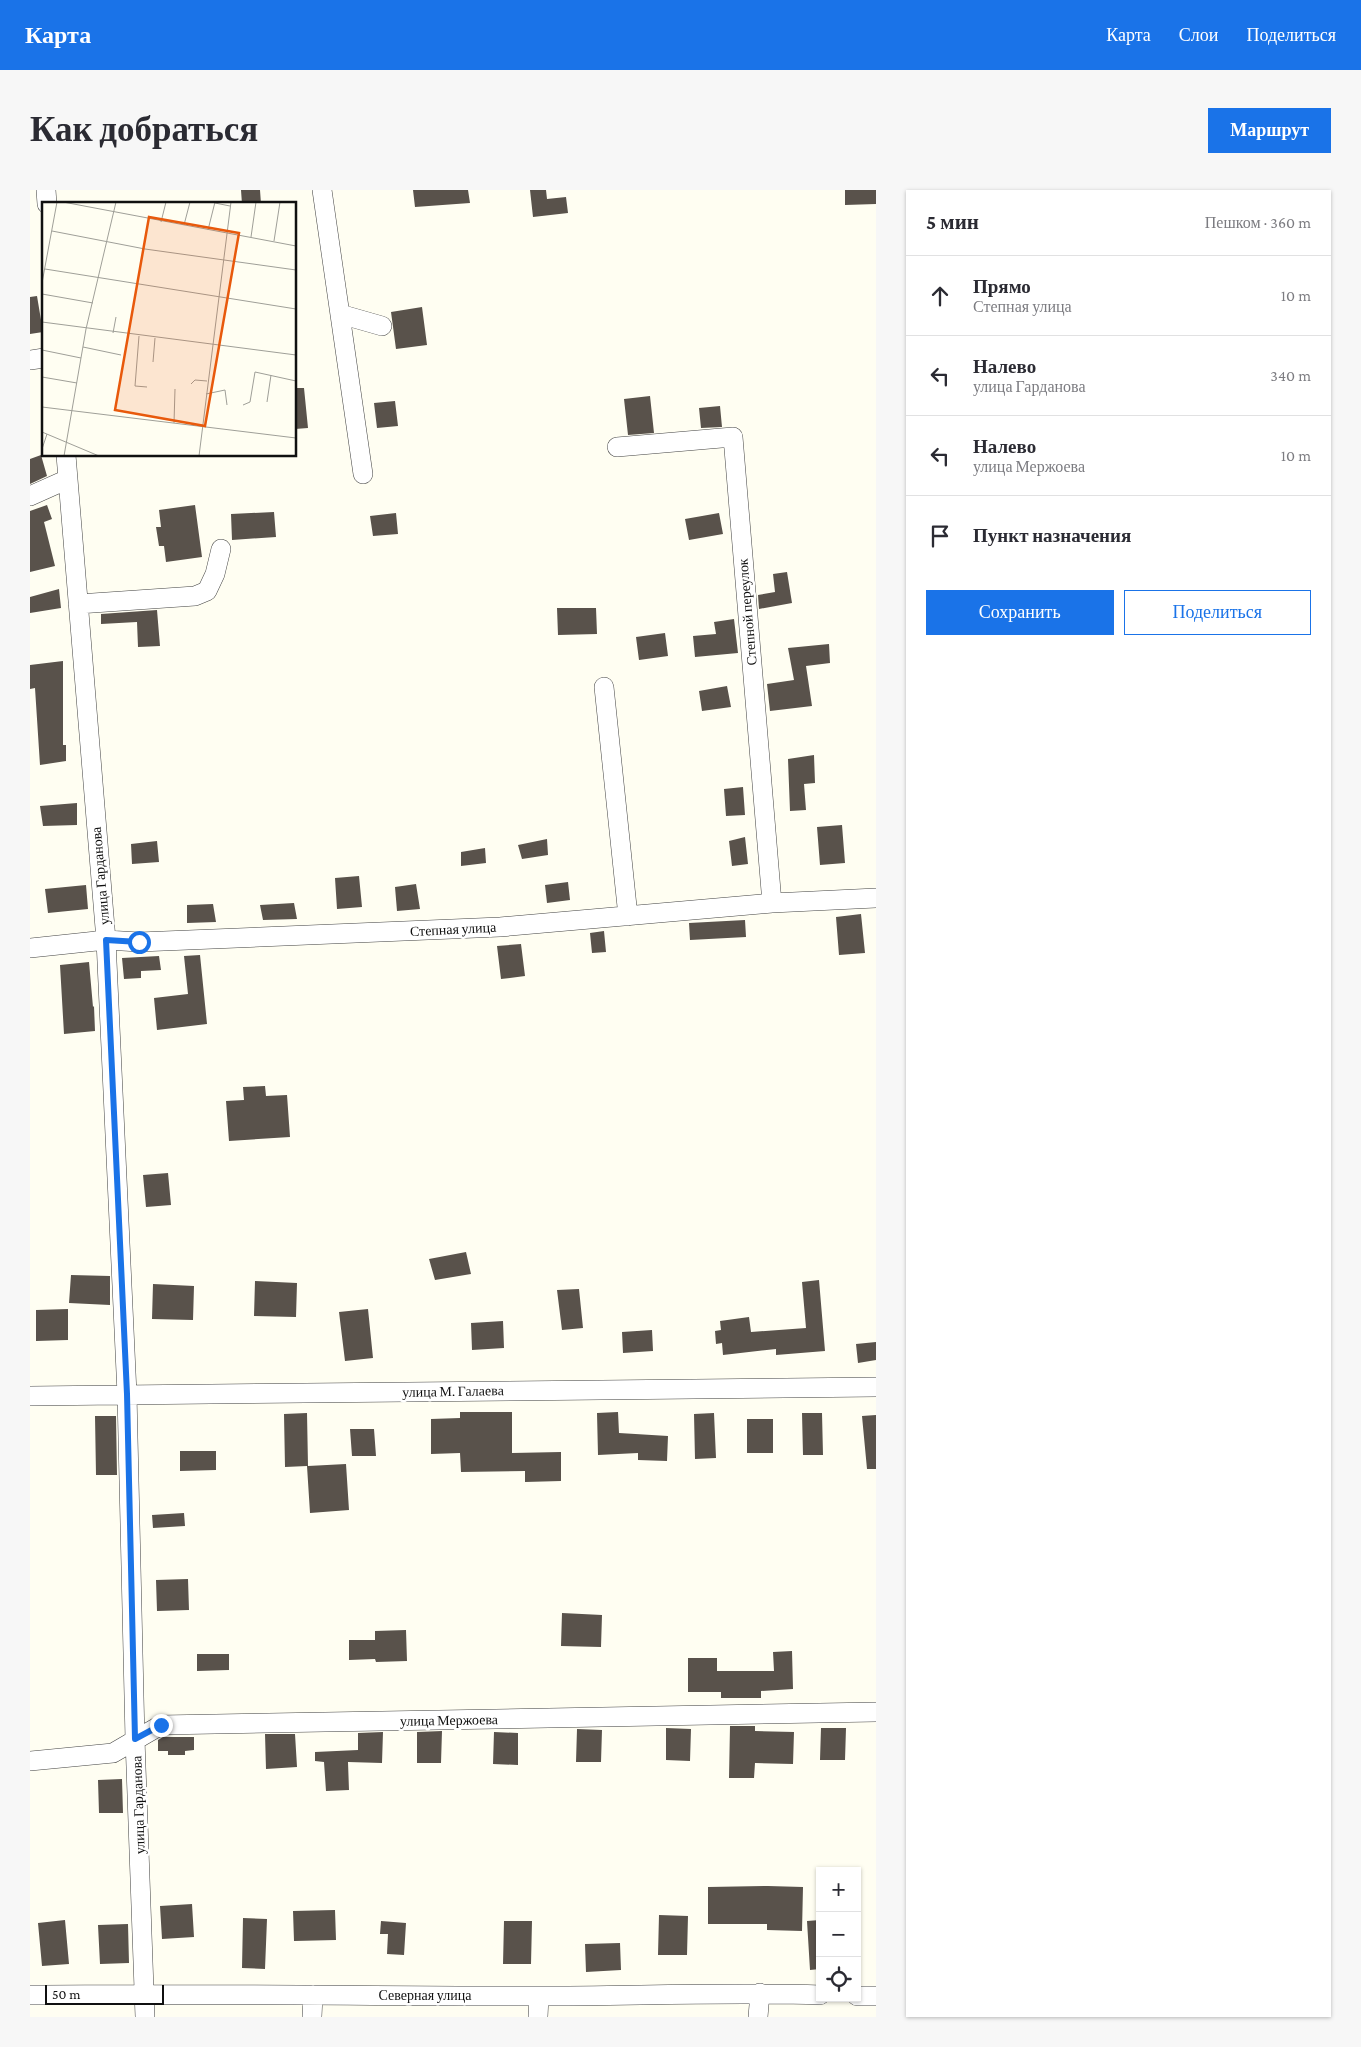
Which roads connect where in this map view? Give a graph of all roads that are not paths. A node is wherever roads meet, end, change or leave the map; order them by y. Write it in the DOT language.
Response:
graph roads {
  1 [pos="322,190"];
  2 [pos="340,314"];
  3 [pos="382,326"];
  4 [pos="617,448"];
  5 [pos="66,456"];
  6 [pos="363,474"];
  7 [pos="68,479"];
  8 [pos="30,496"];
  9 [pos="221,549"];
  10 [pos="78,604"];
  11 [pos="604,687"];
  12 [pos="876,898"];
  13 [pos="772,904"];
  14 [pos="628,916"];
  15 [pos="106,940"];
  16 [pos="30,948"];
  17 [pos="876,1387"];
  18 [pos="127,1394"];
  19 [pos="30,1396"];
  20 [pos="876,1712"];
  21 [pos="135,1739"];
  22 [pos="30,1761"];
  23 [pos="760,1993"];
  24 [pos="145,1994"];
  25 [pos="30,1995"];
  26 [pos="313,1995"];
  27 [pos="816,1995"];
  28 [pos="539,1996"];
  29 [pos="861,1996"];
  30 [pos="876,1996"];
  31 [pos="145,2017"];
  32 [pos="312,2017"];
  33 [pos="538,2017"];
  34 [pos="758,2017"];
  1 -- 2 [label="street"];
  2 -- 3 [label="street"];
  2 -- 6 [label="street"];
  4 -- 13 [label="street, Степной переулок"];
  5 -- 7 [label="street, улица Гарданова"];
  7 -- 8 [label="street"];
  7 -- 10 [label="street, улица Гарданова"];
  9 -- 10 [label="street"];
  10 -- 15 [label="street, улица Гарданова"];
  11 -- 14 [label="street"];
  12 -- 13 [label="street, Степная улица"];
  13 -- 14 [label="street, Степная улица"];
  14 -- 15 [label="street, Степная улица"];
  15 -- 16 [label="street, Степная улица"];
  15 -- 18 [label="street, улица Гарданова"];
  17 -- 18 [label="street, улица М. Галаева"];
  18 -- 19 [label="street, улица М. Галаева"];
  18 -- 21 [label="street, улица Гарданова"];
  20 -- 21 [label="street, улица Мержоева"];
  21 -- 22 [label="street, улица Мержоева"];
  21 -- 24 [label="street, улица Гарданова"];
  23 -- 27 [label="street, Северная улица"];
  23 -- 28 [label="street, Северная улица"];
  23 -- 34 [label="street"];
  24 -- 25 [label="street, Северная улица"];
  24 -- 26 [label="street, Северная улица"];
  24 -- 31 [label="street, улица Гарданова"];
  26 -- 28 [label="street, Северная улица"];
  26 -- 32 [label="street"];
  28 -- 33 [label="street"];
  29 -- 30 [label="street"];
}
